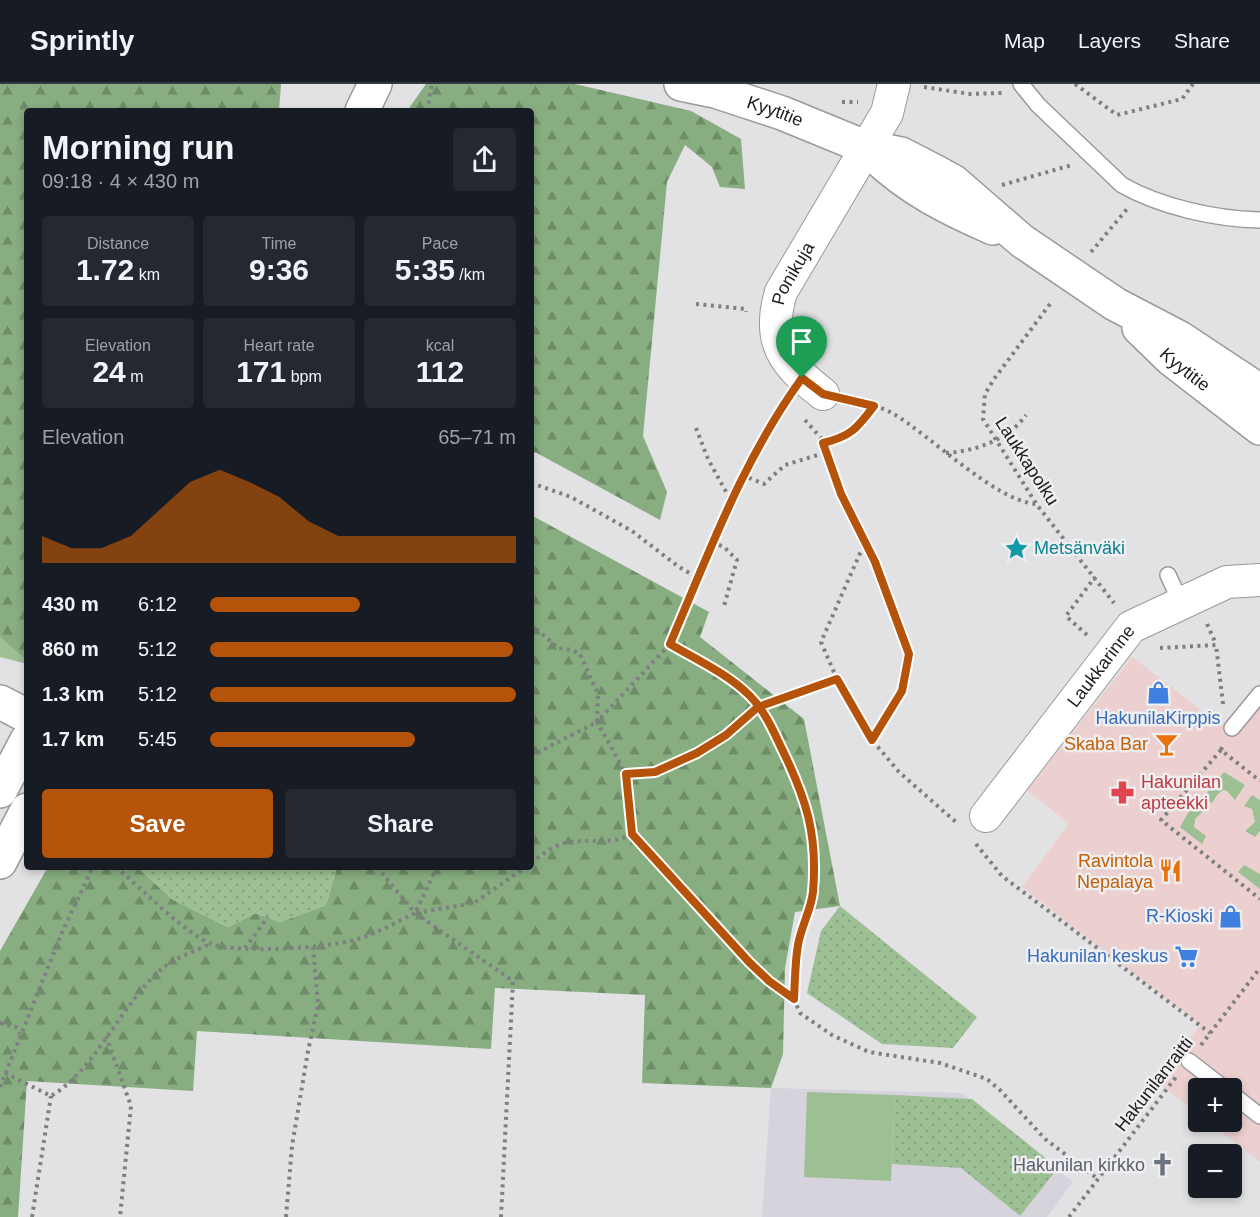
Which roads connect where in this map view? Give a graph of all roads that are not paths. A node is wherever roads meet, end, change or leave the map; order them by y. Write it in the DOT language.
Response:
graph roads {
  1 [pos="375,84"];
  2 [pos="681,84"];
  3 [pos="894,84"];
  4 [pos="1024,88"];
  5 [pos="363,108"];
  6 [pos="865,147"];
  7 [pos="1260,220"];
  8 [pos="1115,304"];
  9 [pos="1260,391"];
  10 [pos="803,392"];
  11 [pos="1260,428"];
  12 [pos="1260,580"];
  13 [pos="1260,694"];
  14 [pos="0,702"];
  15 [pos="24,714"];
  16 [pos="1232,728"];
  17 [pos="17,753"];
  18 [pos="0,790"];
  19 [pos="24,816"];
  20 [pos="974,829"];
  21 [pos="0,862"];
  22 [pos="1189,1061"];
  23 [pos="1211,1078"];
  24 [pos="1242,1102"];
  25 [pos="1260,1116"];
  1 -- 5 [label="main road"];
  2 -- 6 [label="main road, Kyytitie"];
  3 -- 6 [label="street, Ponikuja"];
  4 -- 7 [label="lane"];
  6 -- 8 [label="main road, Kyytitie"];
  6 -- 10 [label="street, Ponikuja"];
  8 -- 9 [label="main road, Kyytitie"];
  8 -- 11 [label="main road, Kyytitie"];
  12 -- 20 [label="street, Laukkarinne"];
  13 -- 16 [label="lane"];
  14 -- 15 [label="main road"];
  17 -- 18 [label="main road"];
  19 -- 21 [label="main road"];
  22 -- 23 [label="lane"];
  24 -- 25 [label="lane"];
}
